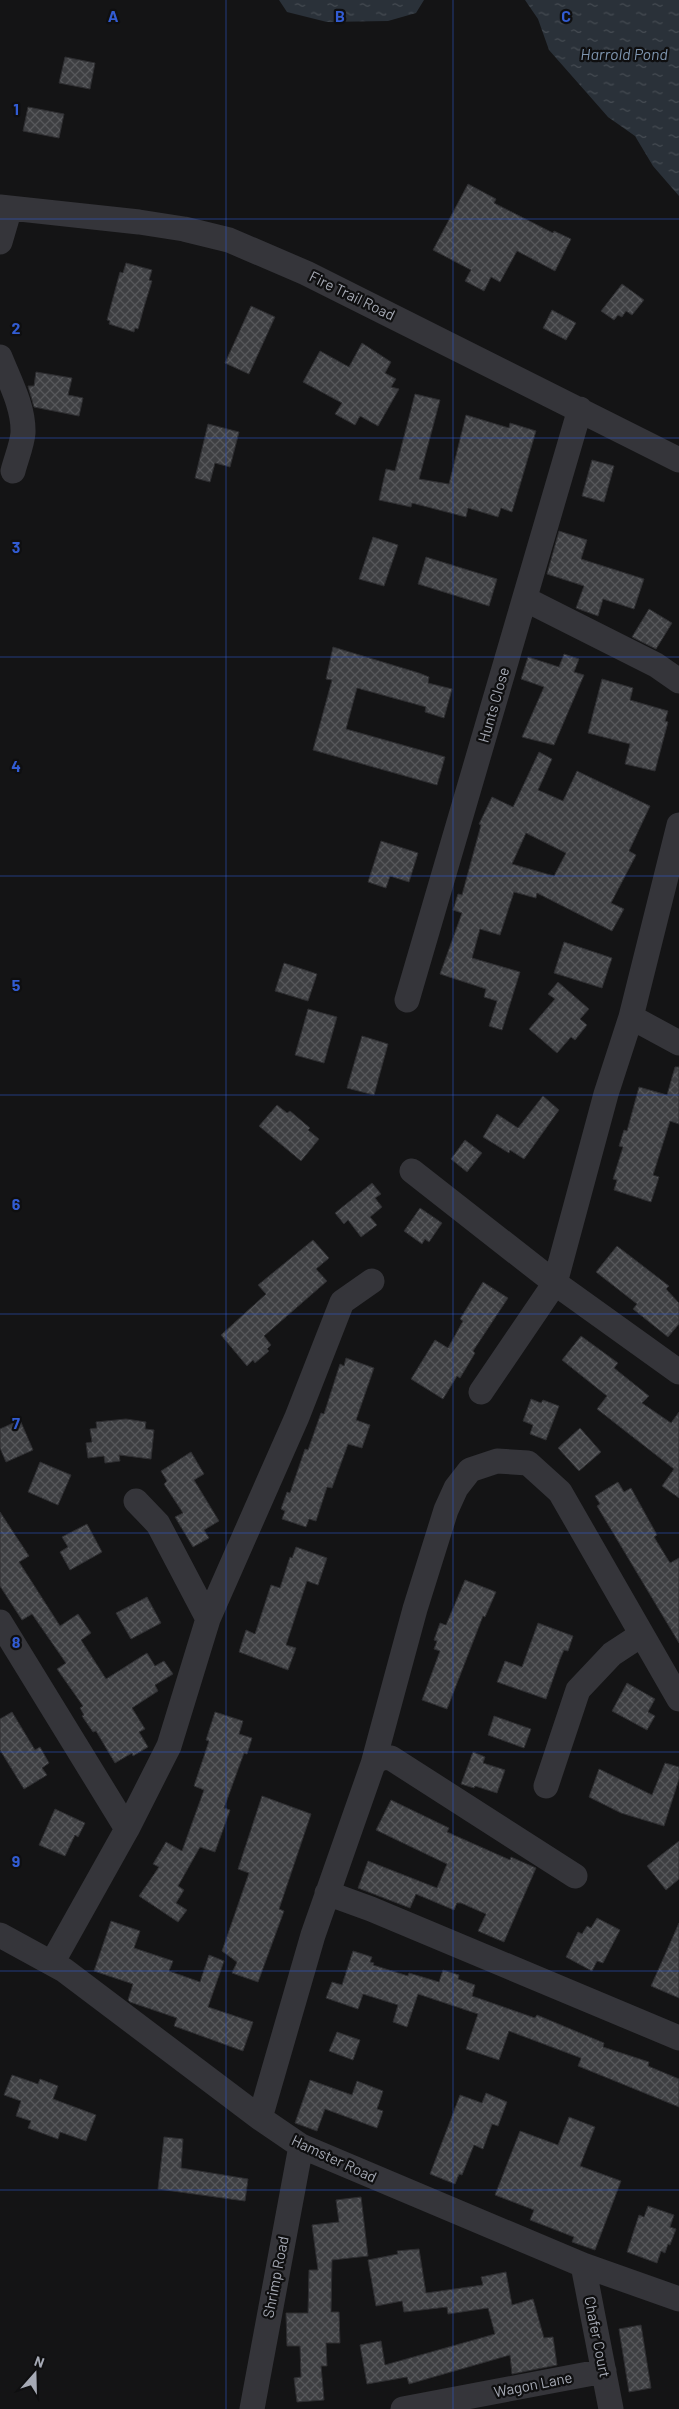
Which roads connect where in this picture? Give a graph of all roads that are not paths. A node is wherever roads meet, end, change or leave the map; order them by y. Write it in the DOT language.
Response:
graph roads {
  1 [pos="5,207"];
  2 [pos="0,242"];
  3 [pos="0,357"];
  4 [pos="580,409"];
  5 [pos="679,460"];
  6 [pos="13,471"];
  7 [pos="525,599"];
  8 [pos="679,681"];
  9 [pos="679,825"];
  10 [pos="407,1000"];
  11 [pos="630,1016"];
  12 [pos="679,1043"];
  13 [pos="412,1171"];
  14 [pos="372,1281"];
  15 [pos="555,1283"];
  16 [pos="679,1372"];
  17 [pos="481,1392"];
  18 [pos="136,1501"];
  19 [pos="208,1618"];
  20 [pos="0,1622"];
  21 [pos="642,1635"];
  22 [pos="679,1699"];
  23 [pos="373,1764"];
  24 [pos="546,1786"];
  25 [pos="127,1830"];
  26 [pos="575,1876"];
  27 [pos="327,1893"];
  28 [pos="0,1935"];
  29 [pos="52,1963"];
  30 [pos="679,2038"];
  31 [pos="260,2118"];
  32 [pos="301,2146"];
  33 [pos="583,2265"];
  34 [pos="679,2300"];
  35 [pos="604,2372"];
  36 [pos="252,2409"];
  37 [pos="402,2409"];
  38 [pos="611,2409"];
  1 -- 2 [label="street"];
  1 -- 4 [label="street, Fire Trail Road"];
  3 -- 6 [label="street"];
  4 -- 5 [label="street, Fire Trail Road"];
  4 -- 7 [label="street, Hunts Close"];
  7 -- 8 [label="street"];
  7 -- 10 [label="street, Hunts Close"];
  9 -- 11 [label="street"];
  11 -- 12 [label="street"];
  11 -- 15 [label="street"];
  13 -- 15 [label="street"];
  14 -- 19 [label="street"];
  15 -- 16 [label="street"];
  15 -- 17 [label="street"];
  18 -- 19 [label="street"];
  19 -- 25 [label="street"];
  20 -- 25 [label="street"];
  21 -- 22 [label="street"];
  21 -- 23 [label="street"];
  21 -- 24 [label="street"];
  23 -- 26 [label="street"];
  23 -- 27 [label="street"];
  25 -- 29 [label="street"];
  27 -- 30 [label="street"];
  27 -- 31 [label="street"];
  28 -- 29 [label="street, Hamster Road"];
  29 -- 31 [label="street, Hamster Road"];
  31 -- 32 [label="street, Hamster Road"];
  32 -- 33 [label="street, Hamster Road"];
  32 -- 36 [label="street, Shrimp Road"];
  33 -- 34 [label="street, Hamster Road"];
  33 -- 35 [label="street, Chafer Court"];
  35 -- 37 [label="street, Wagon Lane"];
  35 -- 38 [label="street, Chafer Court"];
}
